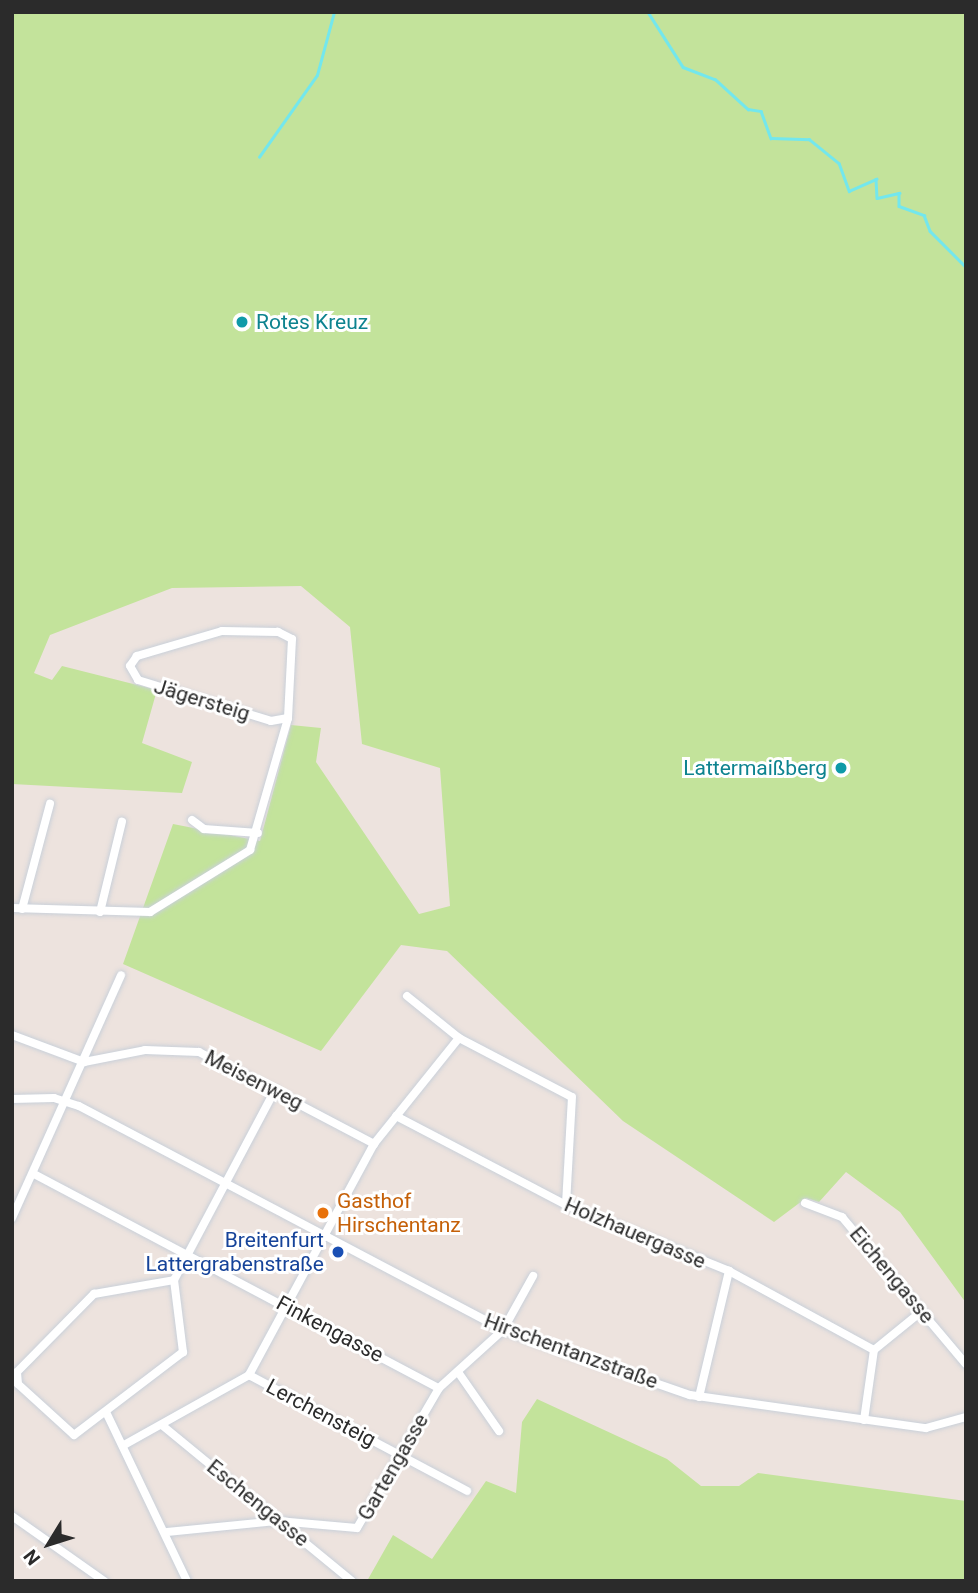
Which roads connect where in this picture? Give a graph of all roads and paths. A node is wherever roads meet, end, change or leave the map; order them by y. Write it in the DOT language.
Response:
graph roads {
  1 [pos="288,718"];
  2 [pos="50,804"];
  3 [pos="192,820"];
  4 [pos="122,822"];
  5 [pos="258,833"];
  6 [pos="17,908"];
  7 [pos="100,912"];
  8 [pos="121,975"];
  9 [pos="407,996"];
  10 [pos="12,1035"];
  11 [pos="459,1038"];
  12 [pos="84,1062"];
  13 [pos="275,1090"];
  14 [pos="12,1100"];
  15 [pos="67,1102"];
  16 [pos="396,1116"];
  17 [pos="374,1144"];
  18 [pos="34,1174"];
  19 [pos="225,1183"];
  20 [pos="806,1203"];
  21 [pos="566,1205"];
  22 [pos="12,1218"];
  23 [pos="325,1236"];
  24 [pos="188,1252"];
  25 [pos="729,1271"];
  26 [pos="533,1276"];
  27 [pos="174,1280"];
  28 [pos="288,1307"];
  29 [pos="922,1311"];
  30 [pos="503,1330"];
  31 [pos="874,1350"];
  32 [pos="966,1364"];
  33 [pos="458,1372"];
  34 [pos="249,1375"];
  35 [pos="439,1388"];
  36 [pos="699,1397"];
  37 [pos="106,1412"];
  38 [pos="966,1417"];
  39 [pos="864,1420"];
  40 [pos="163,1426"];
  41 [pos="499,1431"];
  42 [pos="124,1445"];
  43 [pos="402,1457"];
  44 [pos="467,1491"];
  45 [pos="12,1516"];
  46 [pos="278,1521"];
  47 [pos="167,1532"];
  48 [pos="104,1581"];
  49 [pos="187,1581"];
  50 [pos="352,1581"];
  1 -- 1 [label="street, Jägersteig"];
  1 -- 5 [label="street"];
  2 -- 6 [label="street"];
  3 -- 5 [label="street"];
  4 -- 7 [label="street"];
  5 -- 7 [label="street"];
  6 -- 7 [label="street"];
  8 -- 12 [label="street"];
  9 -- 11 [label="street"];
  10 -- 12 [label="street, Meisenweg"];
  11 -- 16 [label="street"];
  11 -- 21 [label="street"];
  12 -- 13 [label="street, Meisenweg"];
  12 -- 15 [label="street"];
  13 -- 17 [label="street, Meisenweg"];
  13 -- 19 [label="street"];
  14 -- 15 [label="street, Hirschentanzstraße"];
  15 -- 18 [label="street"];
  15 -- 19 [label="street, Hirschentanzstraße"];
  16 -- 17 [label="street"];
  16 -- 21 [label="street, Holzhauergasse"];
  17 -- 23 [label="street"];
  18 -- 22 [label="street"];
  18 -- 24 [label="street, Finkengasse"];
  19 -- 23 [label="street, Hirschentanzstraße"];
  19 -- 24 [label="street"];
  20 -- 29 [label="street, Eichengasse"];
  21 -- 25 [label="street, Holzhauergasse"];
  23 -- 28 [label="street"];
  23 -- 30 [label="street, Hirschentanzstraße"];
  24 -- 27 [label="street"];
  24 -- 28 [label="street, Finkengasse"];
  25 -- 31 [label="street, Holzhauergasse"];
  25 -- 36 [label="street"];
  26 -- 30 [label="street, Gartengasse"];
  27 -- 37 [label="street"];
  27 -- 37 [label="street"];
  28 -- 34 [label="street"];
  28 -- 35 [label="street, Finkengasse"];
  29 -- 31 [label="street"];
  29 -- 32 [label="street, Eichengasse"];
  30 -- 33 [label="street, Gartengasse"];
  30 -- 36 [label="street, Hirschentanzstraße"];
  31 -- 39 [label="street"];
  33 -- 35 [label="street, Gartengasse"];
  33 -- 41 [label="street"];
  34 -- 40 [label="street"];
  34 -- 43 [label="street, Lerchensteig"];
  35 -- 43 [label="street, Gartengasse"];
  36 -- 39 [label="street, Hirschentanzstraße"];
  37 -- 42 [label="street"];
  38 -- 39 [label="street, Hirschentanzstraße"];
  40 -- 42 [label="street"];
  40 -- 46 [label="street, Eschengasse"];
  42 -- 47 [label="street"];
  43 -- 44 [label="street, Lerchensteig"];
  43 -- 46 [label="street, Gartengasse"];
  45 -- 48 [label="street"];
  46 -- 47 [label="street, Gartengasse"];
  46 -- 50 [label="street, Eschengasse"];
  47 -- 49 [label="street"];
}
